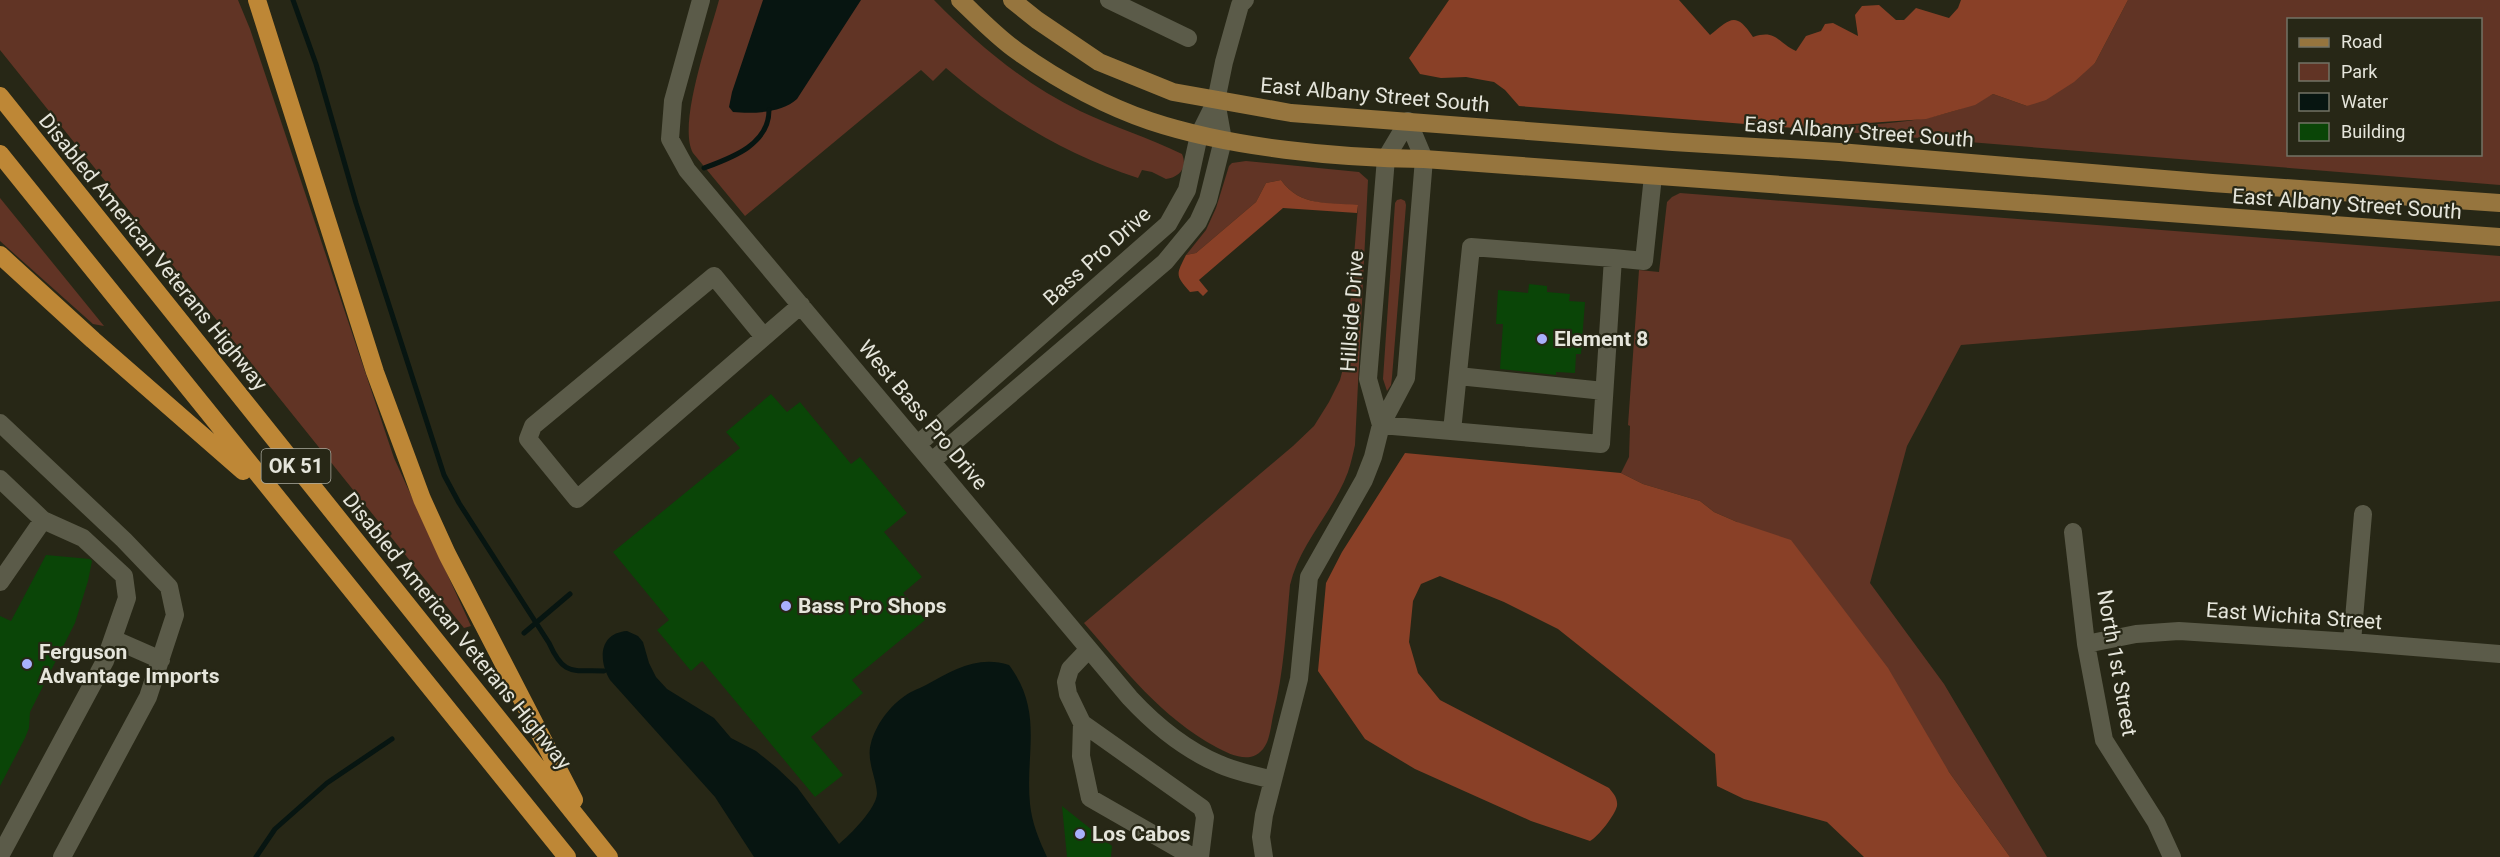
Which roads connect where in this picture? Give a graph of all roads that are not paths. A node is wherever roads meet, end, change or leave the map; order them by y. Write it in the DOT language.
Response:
graph roads {
  1 [pos="257,0"];
  2 [pos="701,0"];
  3 [pos="960,0"];
  4 [pos="1012,0"];
  5 [pos="1109,0"];
  6 [pos="1239,2"];
  7 [pos="1188,38"];
  8 [pos="0,96"];
  9 [pos="1216,101"];
  10 [pos="1408,121"];
  11 [pos="1199,135"];
  12 [pos="1223,140"];
  13 [pos="0,154"];
  14 [pos="1386,158"];
  15 [pos="1424,159"];
  16 [pos="1653,176"];
  17 [pos="2500,204"];
  18 [pos="2500,237"];
  19 [pos="0,255"];
  20 [pos="1613,258"];
  21 [pos="801,305"];
  22 [pos="764,337"];
  23 [pos="1458,376"];
  24 [pos="1604,391"];
  25 [pos="0,423"];
  26 [pos="1381,425"];
  27 [pos="1452,431"];
  28 [pos="918,444"];
  29 [pos="932,461"];
  30 [pos="0,479"];
  31 [pos="279,502"];
  32 [pos="2363,514"];
  33 [pos="43,520"];
  34 [pos="2073,532"];
  35 [pos="0,582"];
  36 [pos="113,639"];
  37 [pos="2352,642"];
  38 [pos="2086,644"];
  39 [pos="1089,649"];
  40 [pos="2500,654"];
  41 [pos="162,660"];
  42 [pos="1082,723"];
  43 [pos="1273,780"];
  44 [pos="592,836"];
  45 [pos="0,856"];
  46 [pos="62,857"];
  47 [pos="567,857"];
  48 [pos="609,857"];
  49 [pos="1194,857"];
  50 [pos="1200,857"];
  51 [pos="1264,857"];
  52 [pos="2172,857"];
  1 -- 44 [label="highway"];
  2 -- 21 [label="street, West Bass Pro Drive"];
  3 -- 11 [label="main road, East Albany Street South"];
  4 -- 9 [label="main road, East Albany Street South"];
  5 -- 7 [label="street"];
  6 -- 9 [label="street"];
  8 -- 44 [label="highway, Disabled American Veterans Highway / OK 51"];
  9 -- 10 [label="main road, East Albany Street South"];
  9 -- 11 [label="street, Bass Pro Drive"];
  9 -- 12 [label="street"];
  10 -- 14 [label="street, Hillside Drive"];
  10 -- 15 [label="street"];
  10 -- 17 [label="main road, East Albany Street South"];
  11 -- 12 [label="main road, East Albany Street South"];
  11 -- 28 [label="street, Bass Pro Drive"];
  12 -- 14 [label="main road, East Albany Street South"];
  12 -- 29 [label="street"];
  13 -- 31 [label="highway, OK 51"];
  14 -- 15 [label="main road, East Albany Street South"];
  14 -- 26 [label="street, Hillside Drive"];
  15 -- 16 [label="main road, East Albany Street South"];
  15 -- 26 [label="street"];
  16 -- 18 [label="main road, East Albany Street South"];
  16 -- 20 [label="street"];
  19 -- 31 [label="highway"];
  20 -- 23 [label="street"];
  20 -- 24 [label="street"];
  21 -- 22 [label="street"];
  21 -- 28 [label="street, West Bass Pro Drive"];
  22 -- 22 [label="street"];
  23 -- 24 [label="street"];
  23 -- 27 [label="street"];
  24 -- 27 [label="street"];
  25 -- 41 [label="street"];
  26 -- 27 [label="street"];
  26 -- 43 [label="street, Hillside Drive"];
  28 -- 29 [label="street, West Bass Pro Drive"];
  29 -- 39 [label="street, West Bass Pro Drive"];
  30 -- 33 [label="street"];
  31 -- 47 [label="highway, OK 51"];
  32 -- 37 [label="street"];
  33 -- 35 [label="street"];
  33 -- 36 [label="street"];
  34 -- 38 [label="street, North 1st Street"];
  36 -- 41 [label="street"];
  36 -- 45 [label="street"];
  37 -- 38 [label="street, East Wichita Street"];
  37 -- 40 [label="street, East Wichita Street"];
  38 -- 52 [label="street, North 1st Street"];
  39 -- 42 [label="street"];
  39 -- 43 [label="street, West Bass Pro Drive"];
  41 -- 46 [label="street"];
  42 -- 49 [label="street"];
  42 -- 50 [label="street"];
  43 -- 51 [label="street, Hillside Drive"];
  44 -- 48 [label="highway, Disabled American Veterans Highway / OK 51"];
}
